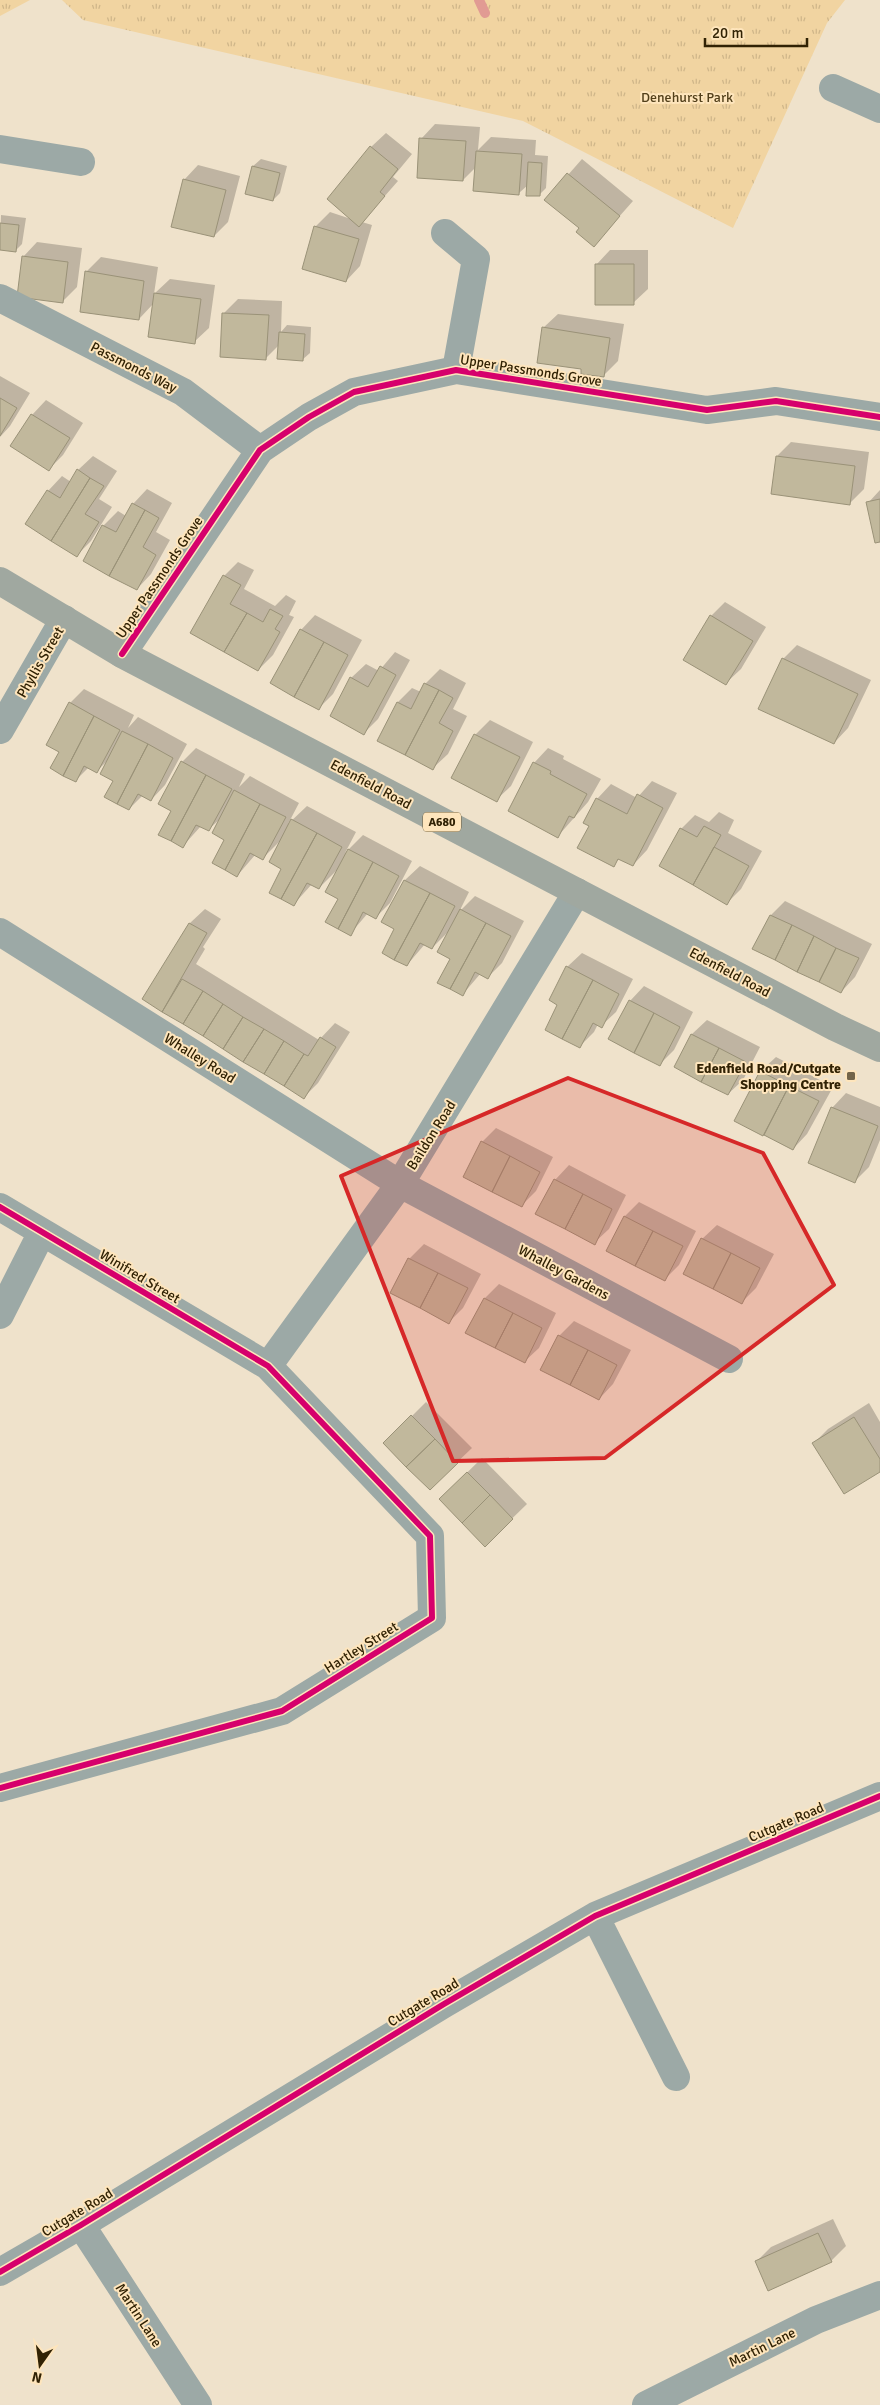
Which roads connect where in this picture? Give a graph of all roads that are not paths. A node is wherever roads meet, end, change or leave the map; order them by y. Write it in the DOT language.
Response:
graph roads {
  1 [pos="832,88"];
  2 [pos="880,109"];
  3 [pos="0,149"];
  4 [pos="81,162"];
  5 [pos="445,233"];
  6 [pos="0,298"];
  7 [pos="456,370"];
  8 [pos="880,417"];
  9 [pos="260,450"];
  10 [pos="0,582"];
  11 [pos="64,619"];
  12 [pos="122,654"];
  13 [pos="0,730"];
  14 [pos="577,892"];
  15 [pos="0,932"];
  16 [pos="880,1048"];
  17 [pos="400,1184"];
  18 [pos="0,1207"];
  19 [pos="42,1232"];
  20 [pos="0,1315"];
  21 [pos="729,1359"];
  22 [pos="268,1366"];
  23 [pos="0,1788"];
  24 [pos="880,1796"];
  25 [pos="595,1916"];
  26 [pos="676,2077"];
  27 [pos="80,2225"];
  28 [pos="0,2272"];
  29 [pos="880,2295"];
  30 [pos="198,2405"];
  31 [pos="646,2405"];
  1 -- 2 [label="street"];
  3 -- 4 [label="street"];
  5 -- 7 [label="street"];
  6 -- 9 [label="street, Passmonds Way"];
  7 -- 8 [label="street, Upper Passmonds Grove"];
  7 -- 9 [label="street, Upper Passmonds Grove"];
  9 -- 12 [label="street, Upper Passmonds Grove"];
  10 -- 11 [label="main road, Edenfield Road / A680"];
  11 -- 12 [label="main road, Edenfield Road / A680"];
  11 -- 13 [label="street, Phyllis Street"];
  12 -- 14 [label="main road, Edenfield Road / A680"];
  14 -- 16 [label="main road, Edenfield Road / A680"];
  14 -- 17 [label="street, Baildon Road"];
  15 -- 17 [label="street, Whalley Road"];
  17 -- 21 [label="street, Whalley Gardens"];
  17 -- 22 [label="street, Baildon Road"];
  18 -- 19 [label="street, Winifred Street"];
  19 -- 20 [label="street"];
  19 -- 22 [label="street, Winifred Street"];
  22 -- 23 [label="street, Hartley Street"];
  24 -- 25 [label="street, Cutgate Road"];
  25 -- 26 [label="street"];
  25 -- 27 [label="street, Cutgate Road"];
  27 -- 28 [label="street, Cutgate Road"];
  27 -- 30 [label="street, Martin Lane"];
  29 -- 31 [label="street, Martin Lane"];
}
